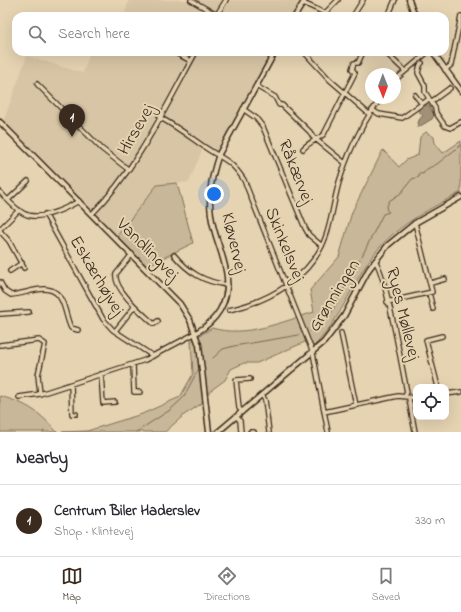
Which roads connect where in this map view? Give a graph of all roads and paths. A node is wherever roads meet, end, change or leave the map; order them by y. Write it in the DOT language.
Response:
graph roads {
  1 [pos="191,0"];
  2 [pos="226,0"];
  3 [pos="338,0"];
  4 [pos="363,0"];
  5 [pos="395,0"];
  6 [pos="409,0"];
  7 [pos="304,1"];
  8 [pos="212,12"];
  9 [pos="219,12"];
  10 [pos="297,12"];
  11 [pos="323,12"];
  12 [pos="326,12"];
  13 [pos="356,12"];
  14 [pos="390,12"];
  15 [pos="414,12"];
  16 [pos="461,16"];
  17 [pos="460,22"];
  18 [pos="182,56"];
  19 [pos="194,56"];
  20 [pos="273,56"];
  21 [pos="308,56"];
  22 [pos="362,56"];
  23 [pos="388,56"];
  24 [pos="423,56"];
  25 [pos="436,56"];
  26 [pos="191,61"];
  27 [pos="422,63"];
  28 [pos="446,70"];
  29 [pos="405,71"];
  30 [pos="401,75"];
  31 [pos="37,84"];
  32 [pos="256,86"];
  33 [pos="450,88"];
  34 [pos="461,91"];
  35 [pos="346,93"];
  36 [pos="415,95"];
  37 [pos="430,101"];
  38 [pos="376,104"];
  39 [pos="422,104"];
  40 [pos="243,109"];
  41 [pos="372,110"];
  42 [pos="369,114"];
  43 [pos="159,117"];
  44 [pos="0,122"];
  45 [pos="461,122"];
  46 [pos="317,140"];
  47 [pos="303,149"];
  48 [pos="218,154"];
  49 [pos="345,163"];
  50 [pos="129,170"];
  51 [pos="28,181"];
  52 [pos="0,192"];
  53 [pos="461,196"];
  54 [pos="8,200"];
  55 [pos="79,201"];
  56 [pos="19,210"];
  57 [pos="45,214"];
  58 [pos="92,214"];
  59 [pos="415,223"];
  60 [pos="0,230"];
  61 [pos="322,246"];
  62 [pos="132,254"];
  63 [pos="174,255"];
  64 [pos="375,261"];
  65 [pos="22,263"];
  66 [pos="24,268"];
  67 [pos="10,271"];
  68 [pos="444,279"];
  69 [pos="0,282"];
  70 [pos="431,283"];
  71 [pos="228,284"];
  72 [pos="286,286"];
  73 [pos="429,293"];
  74 [pos="387,302"];
  75 [pos="135,306"];
  76 [pos="433,309"];
  77 [pos="229,310"];
  78 [pos="29,312"];
  79 [pos="0,314"];
  80 [pos="158,321"];
  81 [pos="78,330"];
  82 [pos="115,331"];
  83 [pos="196,333"];
  84 [pos="341,333"];
  85 [pos="442,336"];
  86 [pos="0,345"];
  87 [pos="313,353"];
  88 [pos="154,356"];
  89 [pos="133,364"];
  90 [pos="102,374"];
  91 [pos="250,379"];
  92 [pos="71,384"];
  93 [pos="437,384"];
  94 [pos="140,392"];
  95 [pos="461,392"];
  96 [pos="40,394"];
  97 [pos="449,394"];
  98 [pos="262,395"];
  99 [pos="407,397"];
  100 [pos="19,398"];
  101 [pos="413,398"];
  102 [pos="115,402"];
  103 [pos="356,405"];
  104 [pos="242,412"];
  105 [pos="324,412"];
  106 [pos="76,414"];
  107 [pos="237,416"];
  108 [pos="209,432"];
  109 [pos="218,432"];
  110 [pos="241,432"];
  111 [pos="250,432"];
  112 [pos="254,432"];
  113 [pos="269,432"];
  114 [pos="328,432"];
  115 [pos="415,432"];
  1 -- 8 [label="street"];
  2 -- 9 [label="street"];
  3 -- 12 [label="street"];
  4 -- 13 [label="street"];
  5 -- 14 [label="street"];
  6 -- 15 [label="street"];
  7 -- 10 [label="street"];
  7 -- 11 [label="street"];
  16 -- 17 [label="street"];
  17 -- 28 [label="street"];
  18 -- 26 [label="street"];
  19 -- 26 [label="street, Hirsevej"];
  20 -- 32 [label="street, Kløvervej"];
  21 -- 35 [label="street"];
  22 -- 35 [label="street"];
  23 -- 29 [label="street"];
  24 -- 29 [label="street"];
  25 -- 28 [label="street"];
  26 -- 43 [label="street, Hirsevej"];
  27 -- 37 [label="street"];
  28 -- 34 [label="street"];
  29 -- 30 [label="street"];
  31 -- 50 [label="street"];
  32 -- 40 [label="street, Kløvervej"];
  32 -- 46 [label="street"];
  33 -- 37 [label="street"];
  35 -- 42 [label="street"];
  35 -- 46 [label="street"];
  36 -- 39 [label="street"];
  37 -- 39 [label="street"];
  37 -- 45 [label="street"];
  38 -- 41 [label="street"];
  39 -- 41 [label="street"];
  40 -- 48 [label="street, Kløvervej"];
  40 -- 61 [label="street, Råkærvej"];
  41 -- 42 [label="street"];
  42 -- 49 [label="street"];
  43 -- 48 [label="street, Skinkelsvej"];
  43 -- 50 [label="street, Hirsevej"];
  44 -- 55 [label="street, Vandlingvej"];
  46 -- 47 [label="street"];
  46 -- 49 [label="street"];
  48 -- 71 [label="street, Kløvervej"];
  48 -- 72 [label="street, Skinkelsvej"];
  49 -- 61 [label="street"];
  50 -- 58 [label="street, Hirsevej"];
  51 -- 54 [label="street"];
  52 -- 54 [label="street"];
  53 -- 59 [label="street, Grønningen"];
  54 -- 56 [label="street"];
  55 -- 57 [label="street"];
  55 -- 58 [label="street, Vandlingvej"];
  56 -- 57 [label="street"];
  56 -- 60 [label="street"];
  57 -- 82 [label="street, Eskærhøjvej"];
  58 -- 62 [label="street, Vandlingvej"];
  59 -- 64 [label="street, Grønningen"];
  59 -- 70 [label="street"];
  60 -- 65 [label="street"];
  61 -- 72 [label="street"];
  62 -- 75 [label="street"];
  62 -- 83 [label="street, Vandlingvej"];
  63 -- 71 [label="street"];
  64 -- 74 [label="street, Ryes Møllevej"];
  64 -- 87 [label="street, Grønningen"];
  65 -- 66 [label="street"];
  65 -- 67 [label="street"];
  68 -- 70 [label="street"];
  69 -- 81 [label="street"];
  70 -- 73 [label="street"];
  71 -- 83 [label="street, Kløvervej"];
  72 -- 77 [label="street"];
  72 -- 87 [label="street, Skinkelsvej"];
  73 -- 74 [label="street"];
  73 -- 76 [label="street"];
  74 -- 99 [label="street, Ryes Møllevej"];
  75 -- 80 [label="street"];
  75 -- 82 [label="street"];
  78 -- 79 [label="street"];
  82 -- 88 [label="street, Eskærhøjvej"];
  83 -- 88 [label="street"];
  83 -- 108 [label="street, Vandlingvej"];
  84 -- 103 [label="street"];
  85 -- 93 [label="street"];
  86 -- 96 [label="street"];
  87 -- 98 [label="street, Grønningen"];
  87 -- 105 [label="street, Skinkelsvej"];
  88 -- 89 [label="street"];
  89 -- 90 [label="street"];
  89 -- 94 [label="street"];
  90 -- 92 [label="street"];
  90 -- 102 [label="street"];
  91 -- 104 [label="street"];
  92 -- 96 [label="street"];
  92 -- 106 [label="street"];
  95 -- 97 [label="street"];
  96 -- 100 [label="street"];
  98 -- 104 [label="street, Grønningen"];
  98 -- 113 [label="street"];
  99 -- 101 [label="street"];
  99 -- 103 [label="street"];
  99 -- 115 [label="street, Ryes Møllevej"];
  103 -- 105 [label="street"];
  104 -- 107 [label="street, Grønningen"];
  105 -- 114 [label="street, Skinkelsvej"];
  107 -- 109 [label="street, Grønningen"];
  107 -- 110 [label="street"];
  111 -- 112 [label="street"];
}
